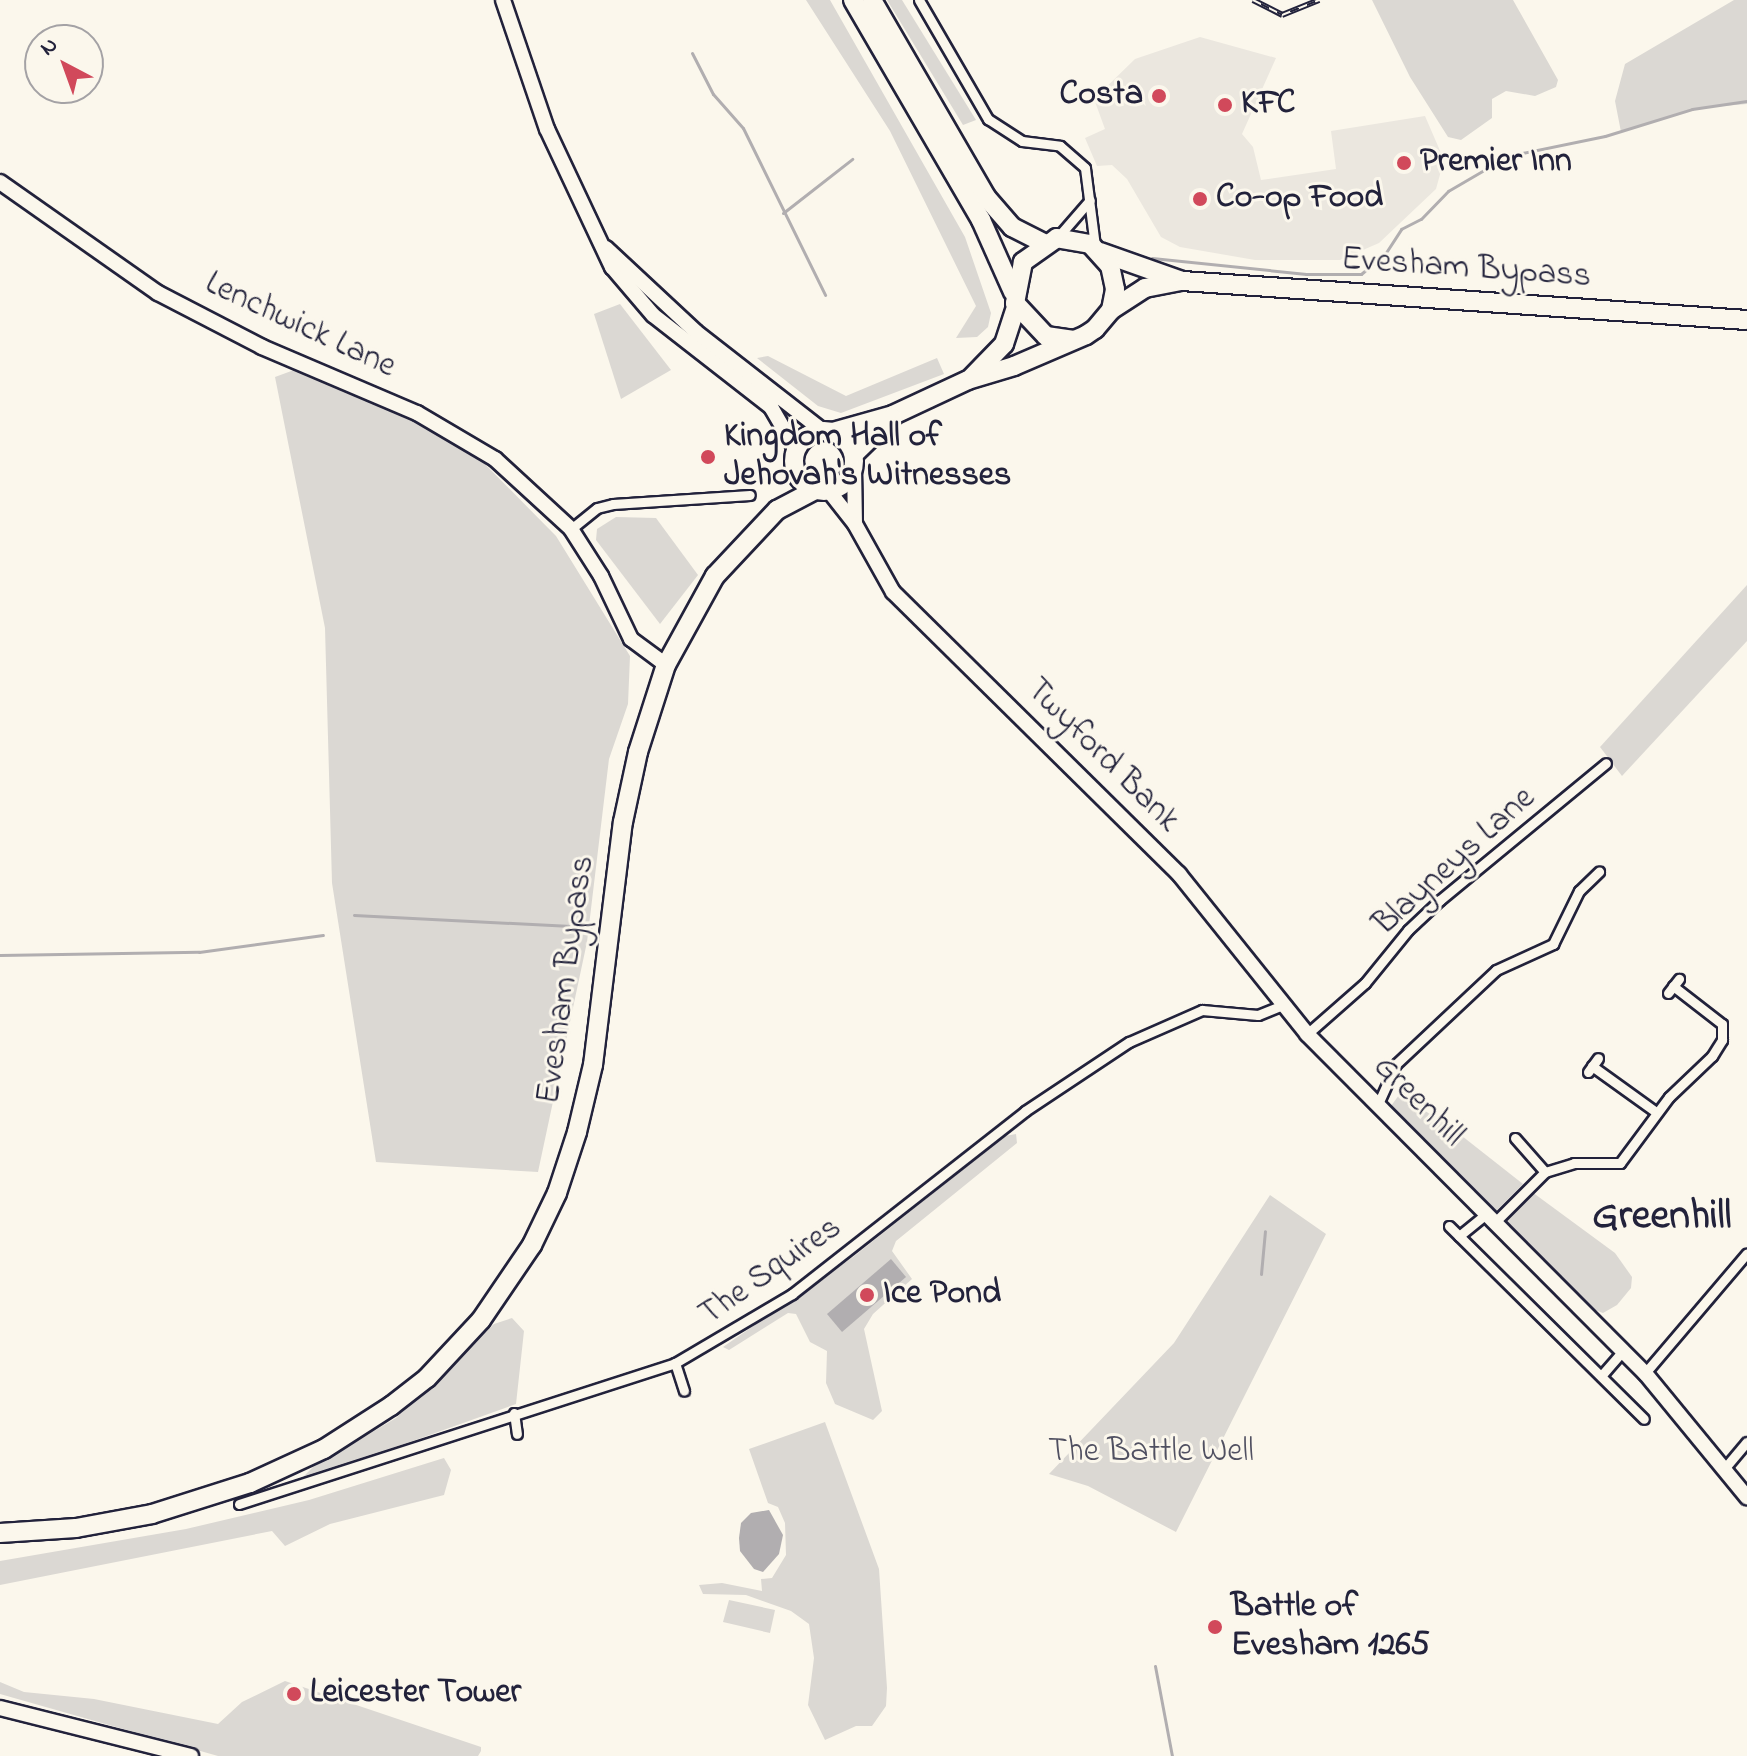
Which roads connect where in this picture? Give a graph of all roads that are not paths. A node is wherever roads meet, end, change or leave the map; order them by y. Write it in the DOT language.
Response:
graph roads {
  1 [pos="503,0"];
  2 [pos="853,0"];
  3 [pos="872,0"];
  4 [pos="919,0"];
  5 [pos="0,182"];
  6 [pos="1090,200"];
  7 [pos="1050,240"];
  8 [pos="606,248"];
  9 [pos="1098,250"];
  10 [pos="1182,281"];
  11 [pos="1207,283"];
  12 [pos="1015,301"];
  13 [pos="1111,310"];
  14 [pos="1747,320"];
  15 [pos="1074,340"];
  16 [pos="1046,353"];
  17 [pos="968,380"];
  18 [pos="893,415"];
  19 [pos="828,431"];
  20 [pos="796,450"];
  21 [pos="854,460"];
  22 [pos="795,471"];
  23 [pos="822,491"];
  24 [pos="750,495"];
  25 [pos="777,510"];
  26 [pos="855,524"];
  27 [pos="571,529"];
  28 [pos="666,665"];
  29 [pos="1606,763"];
  30 [pos="1599,872"];
  31 [pos="1673,986"];
  32 [pos="1283,1005"];
  33 [pos="1734,1022"];
  34 [pos="1722,1024"];
  35 [pos="1307,1034"];
  36 [pos="1593,1065"];
  37 [pos="1378,1104"];
  38 [pos="1656,1112"];
  39 [pos="1515,1138"];
  40 [pos="1545,1172"];
  41 [pos="1491,1217"];
  42 [pos="1449,1226"];
  43 [pos="1459,1236"];
  44 [pos="1747,1253"];
  45 [pos="1623,1351"];
  46 [pos="675,1363"];
  47 [pos="1645,1373"];
  48 [pos="1601,1376"];
  49 [pos="684,1391"];
  50 [pos="514,1413"];
  51 [pos="1644,1419"];
  52 [pos="517,1434"];
  53 [pos="1747,1442"];
  54 [pos="1724,1469"];
  55 [pos="1747,1497"];
  56 [pos="239,1504"];
  57 [pos="0,1533"];
  58 [pos="0,1708"];
  59 [pos="191,1756"];
  1 -- 8 [label="main road"];
  2 -- 12 [label="highway"];
  3 -- 7 [label="highway"];
  4 -- 6 [label="street"];
  5 -- 27 [label="main road, Lenchwick Lane"];
  6 -- 7 [label="street"];
  6 -- 9 [label="street"];
  7 -- 9 [label="highway"];
  7 -- 12 [label="highway"];
  8 -- 19 [label="main road"];
  8 -- 20 [label="main road"];
  9 -- 10 [label="highway, Evesham Bypass"];
  9 -- 13 [label="highway"];
  10 -- 11 [label="highway, Evesham Bypass"];
  10 -- 13 [label="highway, Evesham Bypass"];
  11 -- 14 [label="highway, Evesham Bypass"];
  11 -- 16 [label="highway"];
  12 -- 15 [label="highway"];
  12 -- 17 [label="highway"];
  13 -- 15 [label="highway"];
  15 -- 16 [label="highway"];
  16 -- 17 [label="highway"];
  17 -- 18 [label="highway"];
  18 -- 19 [label="highway"];
  18 -- 21 [label="highway"];
  19 -- 20 [label="highway"];
  19 -- 21 [label="highway"];
  20 -- 22 [label="highway"];
  21 -- 23 [label="highway"];
  21 -- 26 [label="main road, Twyford Bank"];
  22 -- 23 [label="highway"];
  22 -- 25 [label="highway, Evesham Bypass"];
  23 -- 25 [label="highway, Evesham Bypass"];
  23 -- 26 [label="main road, Twyford Bank"];
  24 -- 27 [label="street"];
  25 -- 28 [label="highway, Evesham Bypass"];
  26 -- 32 [label="main road, Twyford Bank"];
  27 -- 28 [label="main road, Lenchwick Lane"];
  28 -- 57 [label="highway, Evesham Bypass"];
  29 -- 35 [label="street, Blayneys Lane"];
  30 -- 37 [label="street"];
  31 -- 34 [label="street"];
  32 -- 35 [label="main road, Twyford Bank"];
  32 -- 46 [label="street, The Squires"];
  33 -- 34 [label="street"];
  34 -- 38 [label="street"];
  35 -- 37 [label="main road, Greenhill"];
  36 -- 38 [label="street"];
  37 -- 41 [label="main road, Greenhill"];
  38 -- 40 [label="street"];
  39 -- 40 [label="street"];
  40 -- 41 [label="street"];
  41 -- 43 [label="street"];
  41 -- 45 [label="main road, Greenhill"];
  42 -- 43 [label="street"];
  43 -- 48 [label="street"];
  44 -- 47 [label="street"];
  45 -- 47 [label="main road, Greenhill"];
  45 -- 48 [label="street"];
  46 -- 49 [label="street"];
  46 -- 50 [label="street, The Squires"];
  47 -- 54 [label="main road, Greenhill"];
  48 -- 51 [label="street"];
  50 -- 52 [label="street"];
  50 -- 56 [label="street, The Squires"];
  53 -- 54 [label="street"];
  54 -- 55 [label="main road, Greenhill"];
  58 -- 59 [label="main road"];
}
